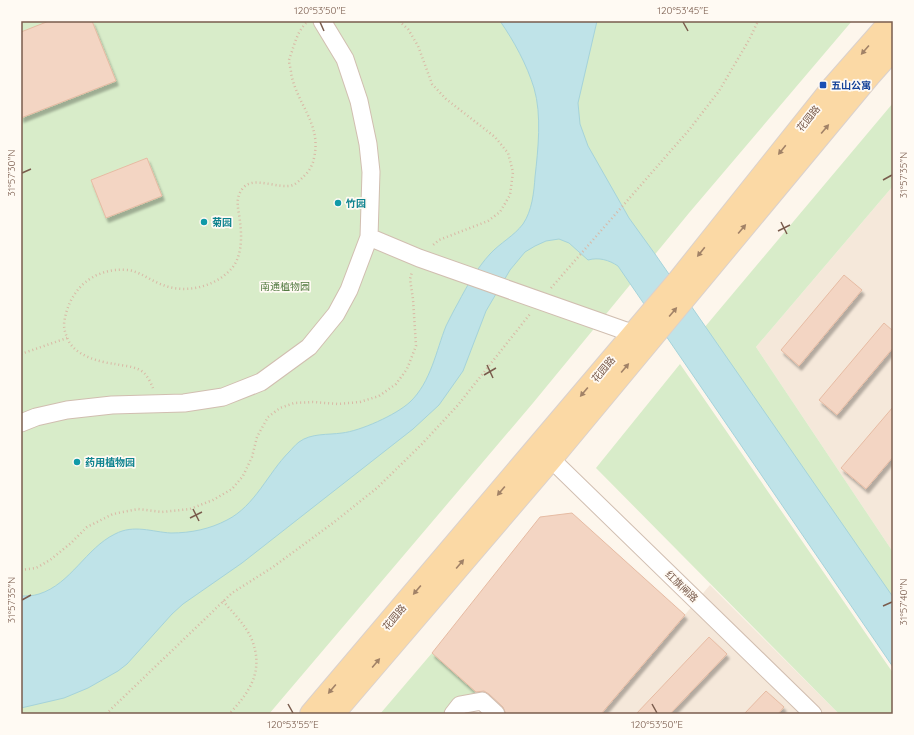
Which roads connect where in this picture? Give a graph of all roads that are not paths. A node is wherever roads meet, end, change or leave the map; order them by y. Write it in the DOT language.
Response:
graph roads {
  1 [pos="322,21"];
  2 [pos="891,21"];
  3 [pos="893,49"];
  4 [pos="369,237"];
  5 [pos="684,286"];
  6 [pos="646,331"];
  7 [pos="21,422"];
  8 [pos="551,459"];
  9 [pos="311,714"];
  10 [pos="332,714"];
  11 [pos="453,714"];
  12 [pos="496,714"];
  13 [pos="813,714"];
  1 -- 4 [label="street"];
  2 -- 5 [label="main road, 花园路, one-way"];
  5 -- 3 [label="main road, 花园路, one-way"];
  4 -- 6 [label="street"];
  4 -- 7 [label="street"];
  5 -- 6 [label="main road, 花园路"];
  8 -- 6 [label="main road, 花园路, one-way"];
  6 -- 9 [label="main road, 花园路, one-way"];
  10 -- 8 [label="main road, 花园路, one-way"];
  8 -- 13 [label="street, 红旗闸路"];
  11 -- 12 [label="street"];
}
